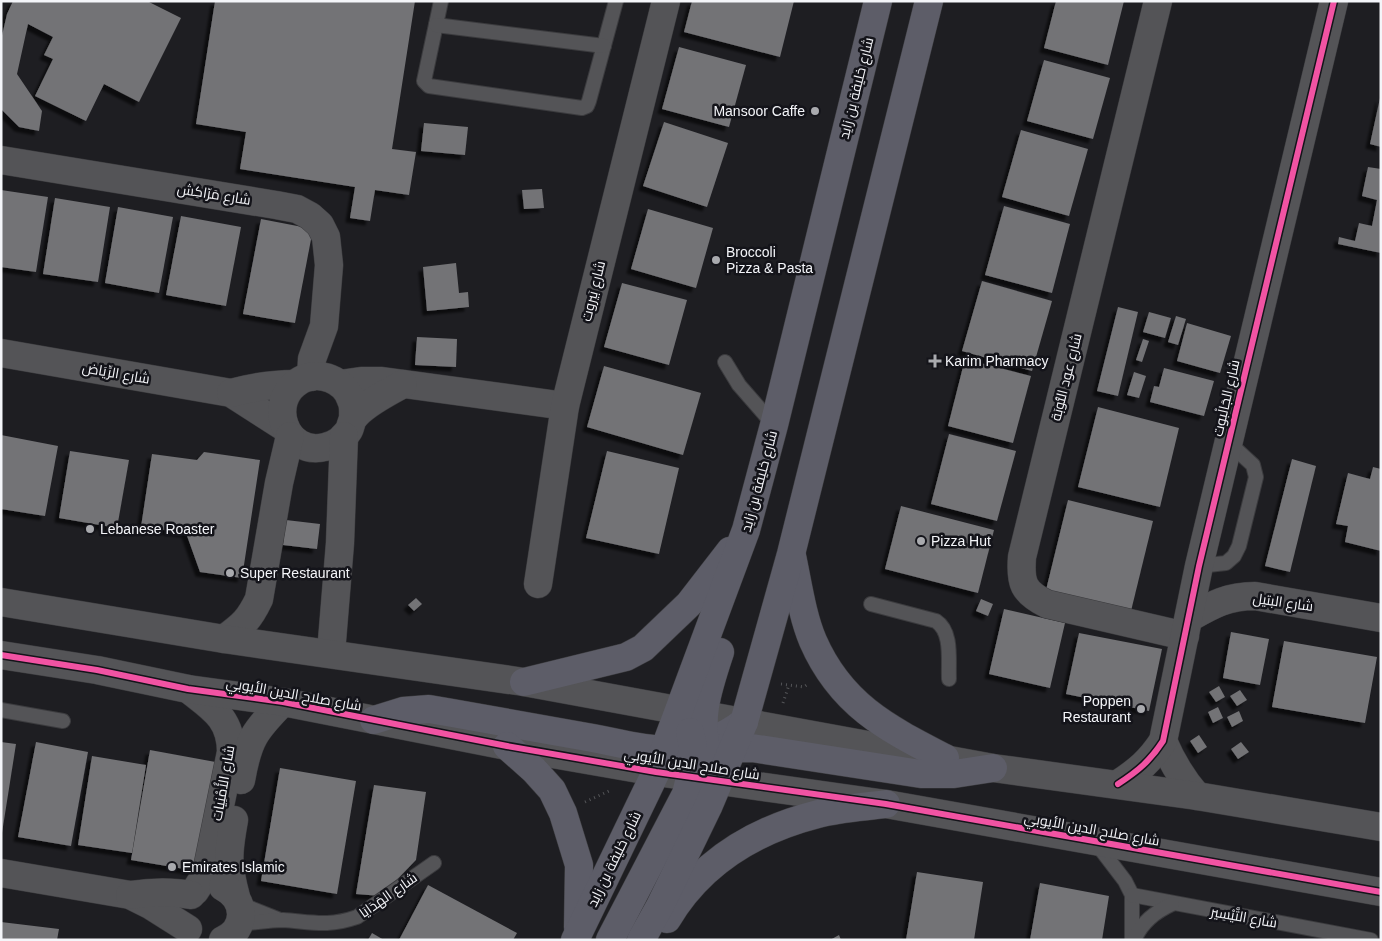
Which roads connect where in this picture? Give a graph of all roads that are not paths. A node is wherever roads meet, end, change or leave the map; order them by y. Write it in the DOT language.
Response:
graph roads {
  1 [pos="441,1"];
  2 [pos="616,1"];
  3 [pos="666,1"];
  4 [pos="878,1"];
  5 [pos="929,1"];
  6 [pos="1158,1"];
  7 [pos="1334,1"];
  8 [pos="436,25"];
  9 [pos="604,46"];
  10 [pos="1,160"];
  11 [pos="1,353"];
  12 [pos="725,362"];
  13 [pos="319,381"];
  14 [pos="403,384"];
  15 [pos="231,393"];
  16 [pos="565,406"];
  17 [pos="774,425"];
  18 [pos="349,428"];
  19 [pos="287,431"];
  20 [pos="763,467"];
  21 [pos="746,530"];
  22 [pos="791,554"];
  23 [pos="538,584"];
  24 [pos="1,602"];
  25 [pos="871,604"];
  26 [pos="1381,618"];
  27 [pos="1187,627"];
  28 [pos="224,639"];
  29 [pos="331,654"];
  30 [pos="1,655"];
  31 [pos="949,679"];
  32 [pos="524,682"];
  33 [pos="188,689"];
  34 [pos="283,702"];
  35 [pos="1,710"];
  36 [pos="691,713"];
  37 [pos="63,720"];
  38 [pos="374,720"];
  39 [pos="744,722"];
  40 [pos="1163,741"];
  41 [pos="507,746"];
  42 [pos="734,748"];
  43 [pos="697,755"];
  44 [pos="945,758"];
  45 [pos="661,761"];
  46 [pos="993,768"];
  47 [pos="720,782"];
  48 [pos="1118,784"];
  49 [pos="1197,796"];
  50 [pos="886,804"];
  51 [pos="1381,827"];
  52 [pos="1096,842"];
  53 [pos="434,863"];
  54 [pos="1,873"];
  55 [pos="1381,892"];
  56 [pos="193,893"];
  57 [pos="130,895"];
  58 [pos="1132,895"];
  59 [pos="1172,904"];
  60 [pos="281,920"];
  61 [pos="232,924"];
  62 [pos="194,936"];
  63 [pos="577,937"];
  64 [pos="1362,939"];
  65 [pos="610,940"];
  66 [pos="641,940"];
  67 [pos="655,940"];
  68 [pos="1133,940"];
  1 -- 8 [label="lane"];
  2 -- 9 [label="lane"];
  3 -- 16 [label="street, شارع بَيروت"];
  4 -- 17 [label="main road, شارع خليفة بن زايد"];
  5 -- 22 [label="main road"];
  6 -- 27 [label="street, شارع عود التُّوبَة"];
  7 -- 27 [label="street, شارع الجَالْبوت"];
  8 -- 9 [label="lane"];
  8 -- 9 [label="lane"];
  10 -- 13 [label="street, شارع مَرّاكِش"];
  11 -- 15 [label="street, شارع الرِّيَاض"];
  12 -- 17 [label="lane"];
  13 -- 14 [label="street, شارع الرِّيَاض"];
  13 -- 15 [label="street, شارع الرِّيَاض"];
  13 -- 18 [label="street"];
  13 -- 19 [label="street"];
  14 -- 16 [label="street, شارع الرِّيَاض"];
  14 -- 18 [label="street"];
  15 -- 19 [label="street, شارع الرِّيَاض"];
  16 -- 23 [label="street, شارع بَيروت"];
  17 -- 20 [label="main road, شارع خليفة بن زايد"];
  18 -- 19 [label="street"];
  18 -- 29 [label="street"];
  19 -- 28 [label="street"];
  20 -- 21 [label="main road, شارع خليفة بن زايد"];
  20 -- 36 [label="main road"];
  21 -- 32 [label="main road"];
  21 -- 36 [label="main road, شارع خليفة بن زايد"];
  22 -- 39 [label="main road"];
  22 -- 44 [label="main road"];
  24 -- 28 [label="street"];
  25 -- 31 [label="lane"];
  26 -- 27 [label="street, شارع البتيل"];
  27 -- 40 [label="street, شارع الجَالْبوت"];
  28 -- 29 [label="street"];
  29 -- 32 [label="street"];
  30 -- 33 [label="street, شارع صلاح الدين الأيوبي"];
  32 -- 36 [label="street"];
  33 -- 34 [label="street, شارع صلاح الدين الأيوبي"];
  33 -- 56 [label="street, شارع الأُمْنِيات"];
  34 -- 38 [label="street, شارع صلاح الدين الأيوبي"];
  34 -- 61 [label="street, شارع الأُمْنِيات"];
  35 -- 37 [label="lane"];
  36 -- 39 [label="street"];
  36 -- 43 [label="main road"];
  36 -- 45 [label="main road, شارع خليفة بن زايد"];
  38 -- 41 [label="street, شارع صلاح الدين الأيوبي"];
  38 -- 45 [label="main road"];
  39 -- 42 [label="main road"];
  39 -- 43 [label="main road"];
  39 -- 44 [label="street"];
  40 -- 48 [label="street, شارع الجَالْبوت"];
  40 -- 49 [label="street"];
  41 -- 45 [label="street, شارع صلاح الدين الأيوبي"];
  41 -- 63 [label="main road"];
  42 -- 43 [label="main road"];
  42 -- 46 [label="main road"];
  42 -- 47 [label="main road"];
  43 -- 45 [label="main road"];
  43 -- 47 [label="main road"];
  43 -- 65 [label="main road"];
  44 -- 46 [label="street"];
  45 -- 63 [label="main road, شارع خليفة بن زايد"];
  46 -- 48 [label="street"];
  47 -- 50 [label="street, شارع صلاح الدين الأيوبي"];
  47 -- 66 [label="main road"];
  48 -- 49 [label="street"];
  49 -- 51 [label="street"];
  50 -- 52 [label="street, شارع صلاح الدين الأيوبي"];
  50 -- 67 [label="main road"];
  52 -- 55 [label="street, شارع صلاح الدين الأيوبي"];
  52 -- 58 [label="lane"];
  53 -- 60 [label="lane, شارع الهَدَايَا"];
  54 -- 57 [label="street"];
  56 -- 57 [label="street"];
  56 -- 61 [label="street"];
  56 -- 62 [label="street, شارع الأُمْنِيات"];
  57 -- 62 [label="street"];
  58 -- 59 [label="lane, شارع التَّيْسِير"];
  58 -- 68 [label="lane"];
  59 -- 64 [label="lane, شارع التَّيْسِير"];
  59 -- 68 [label="lane"];
  60 -- 61 [label="lane, شارع الهَدَايَا"];
  60 -- 61 [label="lane, شارع الهَدَايَا"];
}
